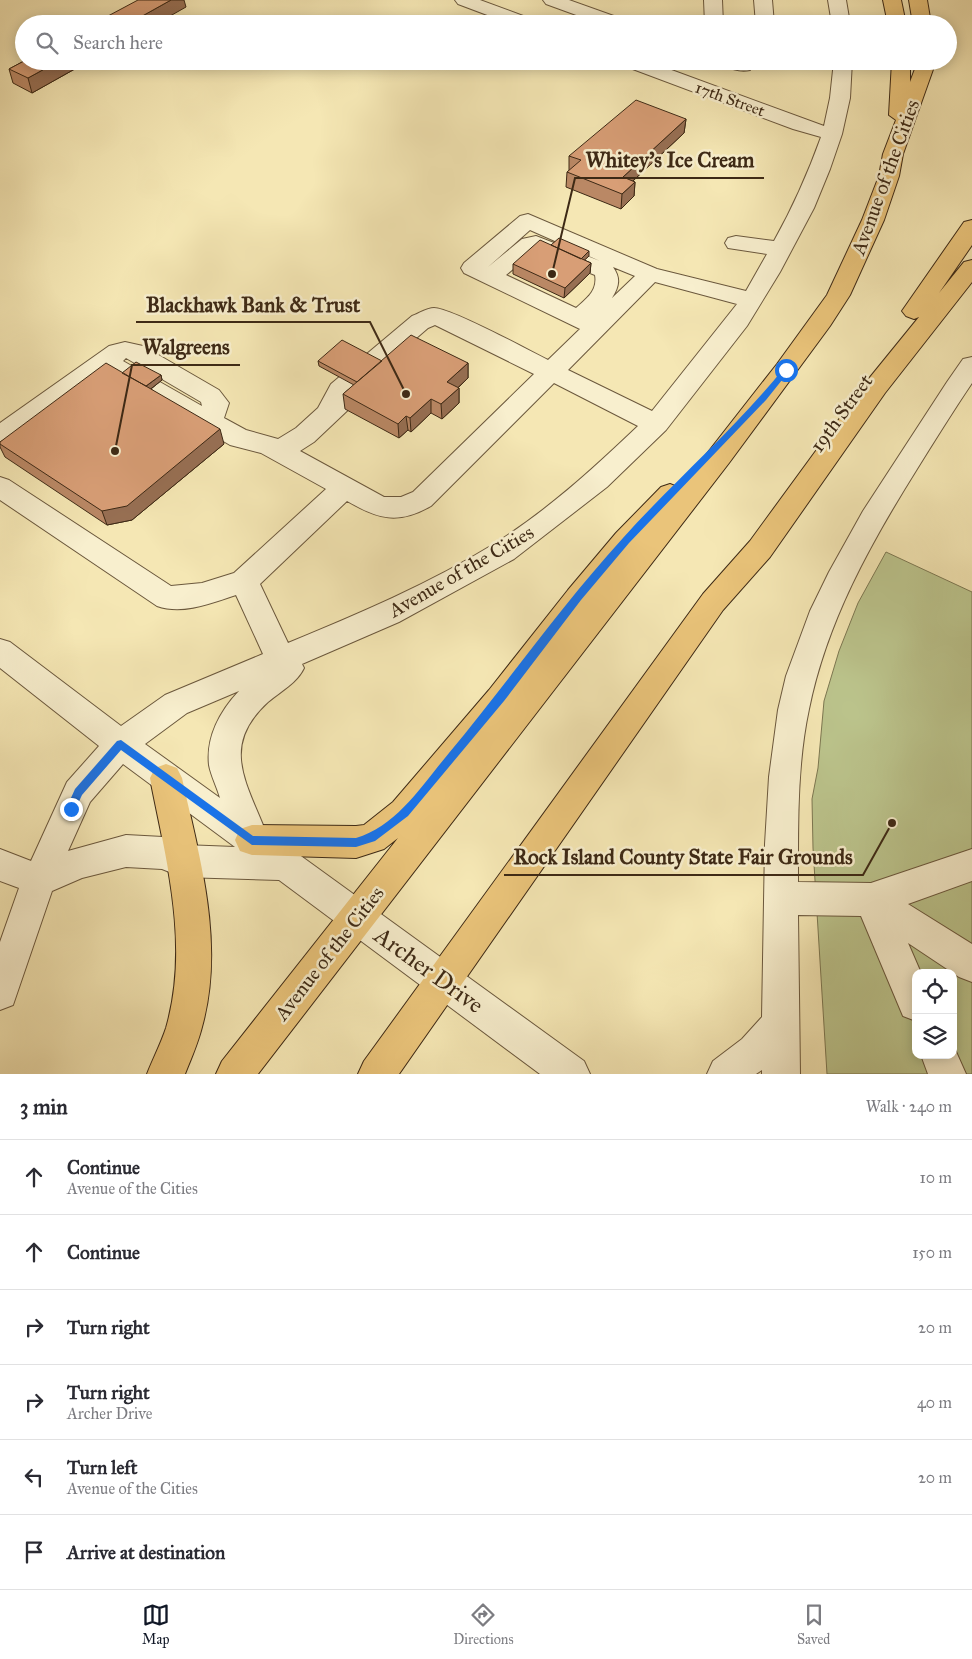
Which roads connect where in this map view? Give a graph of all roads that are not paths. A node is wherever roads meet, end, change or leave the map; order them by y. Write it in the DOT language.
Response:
graph roads {
  1 [pos="464,0"];
  2 [pos="552,0"];
  3 [pos="607,0"];
  4 [pos="713,0"];
  5 [pos="763,0"];
  6 [pos="837,0"];
  7 [pos="892,0"];
  8 [pos="918,0"];
  9 [pos="504,15"];
  10 [pos="594,15"];
  11 [pos="611,15"];
  12 [pos="714,15"];
  13 [pos="764,15"];
  14 [pos="840,15"];
  15 [pos="895,15"];
  16 [pos="920,15"];
  17 [pos="653,70"];
  18 [pos="842,70"];
  19 [pos="901,70"];
  20 [pos="924,70"];
  21 [pos="832,134"];
  22 [pos="893,154"];
  23 [pos="972,227"];
  24 [pos="736,242"];
  25 [pos="781,249"];
  26 [pos="972,267"];
  27 [pos="650,274"];
  28 [pos="490,277"];
  29 [pos="752,300"];
  30 [pos="587,323"];
  31 [pos="972,365"];
  32 [pos="550,372"];
  33 [pos="764,398"];
  34 [pos="656,424"];
  35 [pos="0,436"];
  36 [pos="279,451"];
  37 [pos="346,486"];
  38 [pos="0,487"];
  39 [pos="244,581"];
  40 [pos="713,602"];
  41 [pos="330,639"];
  42 [pos="0,651"];
  43 [pos="281,660"];
  44 [pos="121,744"];
  45 [pos="166,778"];
  46 [pos="252,840"];
  47 [pos="182,861"];
  48 [pos="285,864"];
  49 [pos="0,865"];
  50 [pos="972,865"];
  51 [pos="39,880"];
  52 [pos="781,898"];
  53 [pos="871,900"];
  54 [pos="356,917"];
  55 [pos="972,964"];
  56 [pos="444,980"];
  57 [pos="0,992"];
  58 [pos="912,993"];
  59 [pos="780,1024"];
  60 [pos="941,1059"];
  61 [pos="381,1068"];
  62 [pos="166,1074"];
  63 [pos="235,1074"];
  64 [pos="571,1074"];
  65 [pos="726,1074"];
  66 [pos="781,1074"];
  67 [pos="947,1074"];
  1 -- 9 [label="street"];
  2 -- 10 [label="street"];
  3 -- 11 [label="street"];
  4 -- 12 [label="street"];
  5 -- 13 [label="street"];
  6 -- 14 [label="street"];
  7 -- 15 [label="main road"];
  8 -- 16 [label="main road"];
  17 -- 21 [label="street, 17th Street"];
  18 -- 21 [label="street, Avenue of the Cities"];
  19 -- 22 [label="main road"];
  20 -- 22 [label="main road, Avenue of the Cities"];
  21 -- 25 [label="street, Avenue of the Cities"];
  22 -- 33 [label="main road, Avenue of the Cities"];
  23 -- 40 [label="main road, 19th Street"];
  24 -- 25 [label="street"];
  25 -- 29 [label="street, Avenue of the Cities"];
  26 -- 40 [label="main road"];
  27 -- 28 [label="street"];
  27 -- 29 [label="street"];
  27 -- 30 [label="street"];
  28 -- 30 [label="street"];
  28 -- 30 [label="street"];
  29 -- 34 [label="street, Avenue of the Cities"];
  30 -- 32 [label="street"];
  31 -- 52 [label="street"];
  32 -- 34 [label="street"];
  32 -- 36 [label="street"];
  32 -- 37 [label="street"];
  33 -- 46 [label="main road"];
  33 -- 54 [label="main road, Avenue of the Cities"];
  34 -- 41 [label="street, Avenue of the Cities"];
  35 -- 36 [label="street"];
  36 -- 37 [label="street"];
  37 -- 39 [label="street"];
  38 -- 39 [label="street"];
  39 -- 43 [label="street"];
  40 -- 56 [label="main road"];
  41 -- 43 [label="street, Avenue of the Cities"];
  41 -- 46 [label="street"];
  42 -- 44 [label="street, Archer Drive"];
  43 -- 44 [label="street, Avenue of the Cities"];
  44 -- 45 [label="street, Archer Drive"];
  44 -- 51 [label="street, Avenue of the Cities"];
  45 -- 46 [label="street, Archer Drive"];
  45 -- 47 [label="main road"];
  46 -- 48 [label="street, Archer Drive"];
  47 -- 48 [label="street"];
  47 -- 51 [label="street"];
  47 -- 62 [label="main road"];
  48 -- 54 [label="street, Archer Drive"];
  49 -- 51 [label="street"];
  50 -- 53 [label="street"];
  51 -- 57 [label="street, Avenue of the Cities"];
  52 -- 53 [label="street"];
  52 -- 59 [label="street"];
  53 -- 55 [label="street"];
  53 -- 58 [label="street"];
  54 -- 56 [label="street, Archer Drive"];
  54 -- 63 [label="main road, Avenue of the Cities"];
  56 -- 61 [label="main road"];
  56 -- 64 [label="street, Archer Drive"];
  59 -- 65 [label="street"];
  59 -- 66 [label="street"];
  60 -- 67 [label="street"];
}
